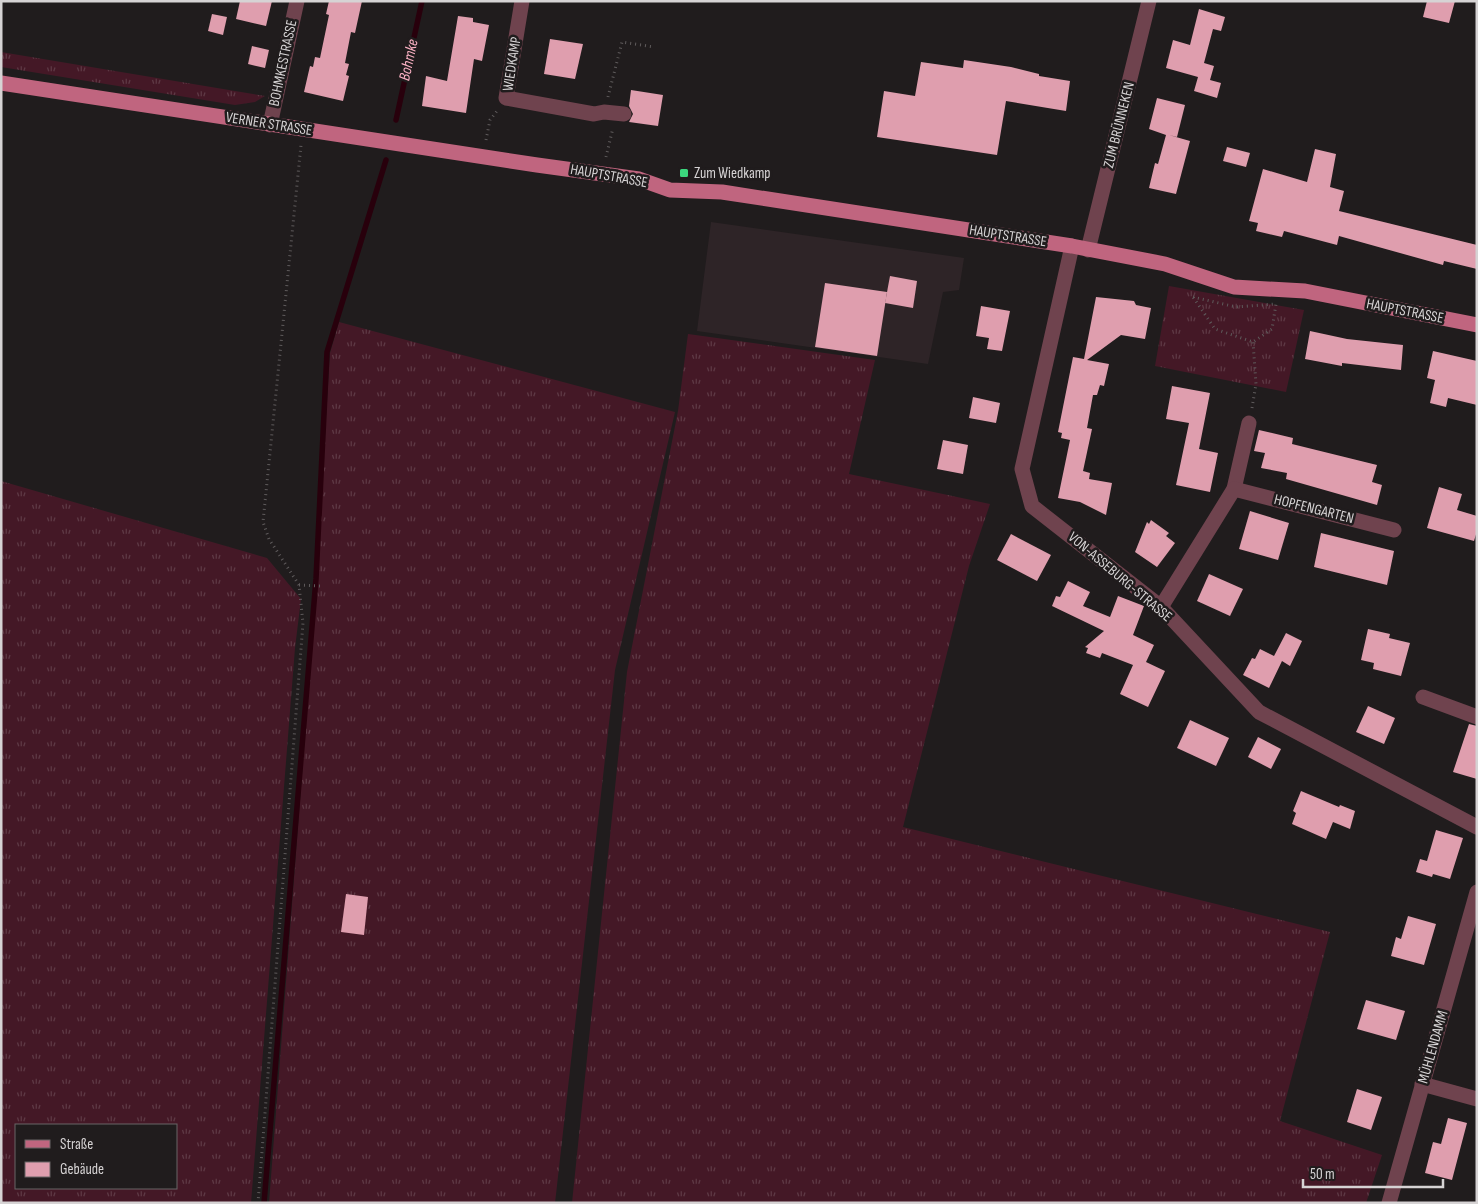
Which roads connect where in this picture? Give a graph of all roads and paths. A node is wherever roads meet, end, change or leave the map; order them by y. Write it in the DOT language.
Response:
graph roads {
  1 [pos="297,1"];
  2 [pos="522,1"];
  3 [pos="1149,1"];
  4 [pos="654,47"];
  5 [pos="1,83"];
  6 [pos="506,98"];
  7 [pos="609,113"];
  8 [pos="270,124"];
  9 [pos="303,130"];
  10 [pos="486,140"];
  11 [pos="606,157"];
  12 [pos="536,165"];
  13 [pos="1072,246"];
  14 [pos="1088,250"];
  15 [pos="1194,297"];
  16 [pos="1276,304"];
  17 [pos="1477,325"];
  18 [pos="1253,342"];
  19 [pos="1249,422"];
  20 [pos="1234,489"];
  21 [pos="1394,530"];
  22 [pos="299,585"];
  23 [pos="320,586"];
  24 [pos="1161,607"];
  25 [pos="1423,697"];
  26 [pos="1477,717"];
  27 [pos="1477,827"];
  28 [pos="1477,892"];
  29 [pos="1422,1084"];
  30 [pos="1477,1099"];
  31 [pos="258,1203"];
  32 [pos="1389,1203"];
  1 -- 8 [label="street, BOHMKESTRASSE"];
  2 -- 6 [label="street, WIEDKAMP"];
  3 -- 14 [label="street, ZUM BRÜNNEKEN"];
  4 -- 7 [label="path"];
  5 -- 8 [label="main road, VERNER STRASSE"];
  6 -- 7 [label="street, WIEDKAMP"];
  6 -- 10 [label="path"];
  7 -- 11 [label="path"];
  8 -- 9 [label="main road, VERNER STRASSE"];
  9 -- 12 [label="main road, VERNER STRASSE"];
  9 -- 22 [label="path"];
  12 -- 13 [label="main road, HAUPTSTRASSE"];
  13 -- 14 [label="main road, HAUPTSTRASSE"];
  13 -- 24 [label="street, VON-ASSEBURG-STRASSE"];
  14 -- 17 [label="main road, HAUPTSTRASSE"];
  15 -- 18 [label="path"];
  16 -- 18 [label="path"];
  18 -- 19 [label="path"];
  19 -- 20 [label="street"];
  20 -- 21 [label="street, HOPFENGARTEN"];
  20 -- 24 [label="street"];
  22 -- 23 [label="path"];
  22 -- 31 [label="path"];
  24 -- 27 [label="street, VON-ASSEBURG-STRASSE"];
  25 -- 26 [label="street"];
  28 -- 29 [label="street, MÜHLENDAMM"];
  29 -- 30 [label="street"];
  29 -- 32 [label="street, MÜHLENDAMM"];
}
